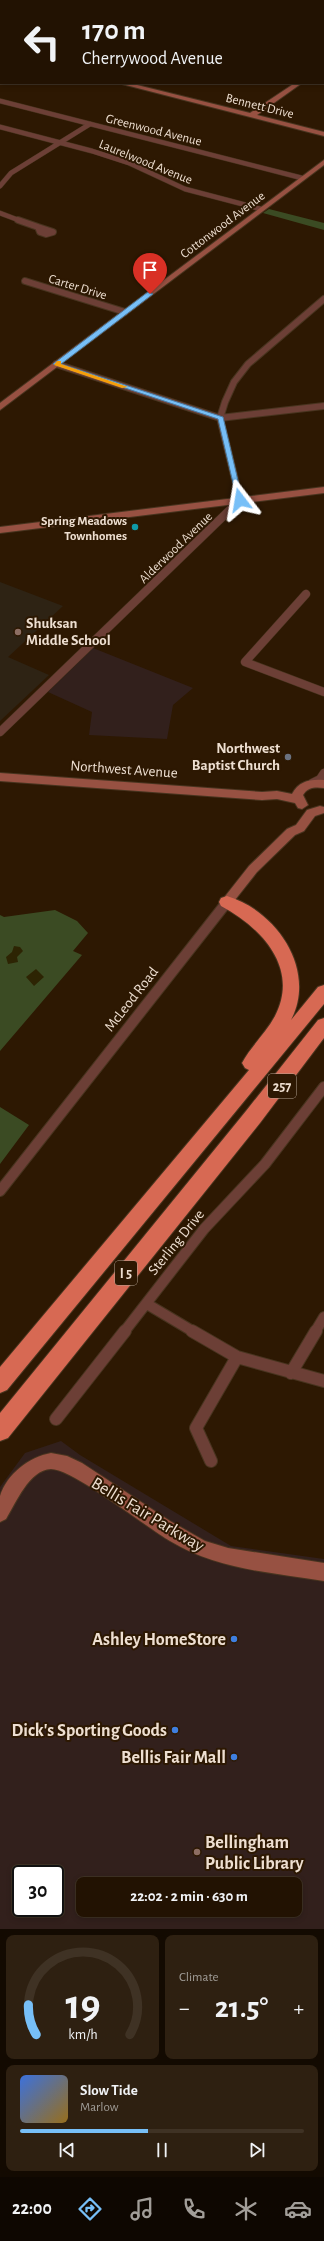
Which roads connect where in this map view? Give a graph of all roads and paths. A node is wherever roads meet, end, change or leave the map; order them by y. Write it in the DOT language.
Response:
graph roads {
  1 [pos="125,84"];
  2 [pos="298,84"];
  3 [pos="0,101"];
  4 [pos="251,116"];
  5 [pos="90,124"];
  6 [pos="0,127"];
  7 [pos="324,134"];
  8 [pos="60,142"];
  9 [pos="324,162"];
  10 [pos="302,178"];
  11 [pos="0,186"];
  12 [pos="261,209"];
  13 [pos="0,214"];
  14 [pos="38,227"];
  15 [pos="25,281"];
  16 [pos="324,298"];
  17 [pos="125,312"];
  18 [pos="56,364"];
  19 [pos="324,406"];
  20 [pos="0,408"];
  21 [pos="220,418"];
  22 [pos="324,490"];
  23 [pos="240,500"];
  24 [pos="0,530"];
  25 [pos="306,594"];
  26 [pos="324,692"];
  27 [pos="0,732"];
  28 [pos="324,773"];
  29 [pos="0,777"];
  30 [pos="324,784"];
  31 [pos="307,785"];
  32 [pos="247,794"];
  33 [pos="299,801"];
  34 [pos="322,810"];
  35 [pos="292,832"];
  36 [pos="227,902"];
  37 [pos="324,992"];
  38 [pos="324,1025"];
  39 [pos="324,1040"];
  40 [pos="324,1087"];
  41 [pos="253,1117"];
  42 [pos="170,1177"];
  43 [pos="0,1190"];
  44 [pos="147,1304"];
  45 [pos="324,1317"];
  46 [pos="237,1357"];
  47 [pos="291,1373"];
  48 [pos="324,1381"];
  49 [pos="0,1383"];
  50 [pos="56,1419"];
  51 [pos="0,1430"];
  52 [pos="211,1461"];
  53 [pos="0,1513"];
  54 [pos="324,1572"];
  1 -- 4 [label="street, Bennett Drive"];
  2 -- 4 [label="street"];
  3 -- 5 [label="street, Greenwood Avenue"];
  4 -- 7 [label="street, Bennett Drive"];
  5 -- 8 [label="street"];
  5 -- 10 [label="street, Greenwood Avenue"];
  6 -- 8 [label="street, Laurelwood Avenue"];
  8 -- 11 [label="street"];
  8 -- 12 [label="street, Laurelwood Avenue"];
  9 -- 10 [label="street, Cottonwood Avenue"];
  10 -- 12 [label="street, Cottonwood Avenue"];
  12 -- 17 [label="street, Cottonwood Avenue"];
  13 -- 14 [label="street"];
  15 -- 17 [label="street, Carter Drive"];
  16 -- 21 [label="street"];
  17 -- 18 [label="street, Cottonwood Avenue"];
  18 -- 20 [label="street, Cottonwood Avenue"];
  18 -- 21 [label="street"];
  19 -- 21 [label="street"];
  21 -- 23 [label="street"];
  22 -- 23 [label="street"];
  23 -- 24 [label="street"];
  23 -- 27 [label="street, Alderwood Avenue"];
  25 -- 26 [label="street"];
  28 -- 31 [label="street"];
  29 -- 32 [label="street, Northwest Avenue"];
  30 -- 31 [label="street, Northwest Avenue"];
  31 -- 32 [label="street, Northwest Avenue"];
  31 -- 33 [label="street, McLeod Road"];
  32 -- 33 [label="street, Northwest Avenue"];
  33 -- 34 [label="street, Northwest Avenue"];
  33 -- 35 [label="street, McLeod Road"];
  34 -- 35 [label="street, McLeod Road"];
  35 -- 36 [label="street, McLeod Road"];
  36 -- 42 [label="highway"];
  36 -- 43 [label="street, McLeod Road"];
  37 -- 42 [label="highway, I 5"];
  38 -- 41 [label="highway, I 5"];
  39 -- 41 [label="highway, 257"];
  40 -- 44 [label="street, Sterling Drive"];
  41 -- 51 [label="highway, I 5"];
  42 -- 49 [label="highway, I 5"];
  44 -- 46 [label="street"];
  44 -- 50 [label="street, Sterling Drive"];
  45 -- 47 [label="street"];
  46 -- 47 [label="street"];
  46 -- 52 [label="street"];
  47 -- 48 [label="street"];
  53 -- 54 [label="street, Bellis Fair Parkway"];
}
